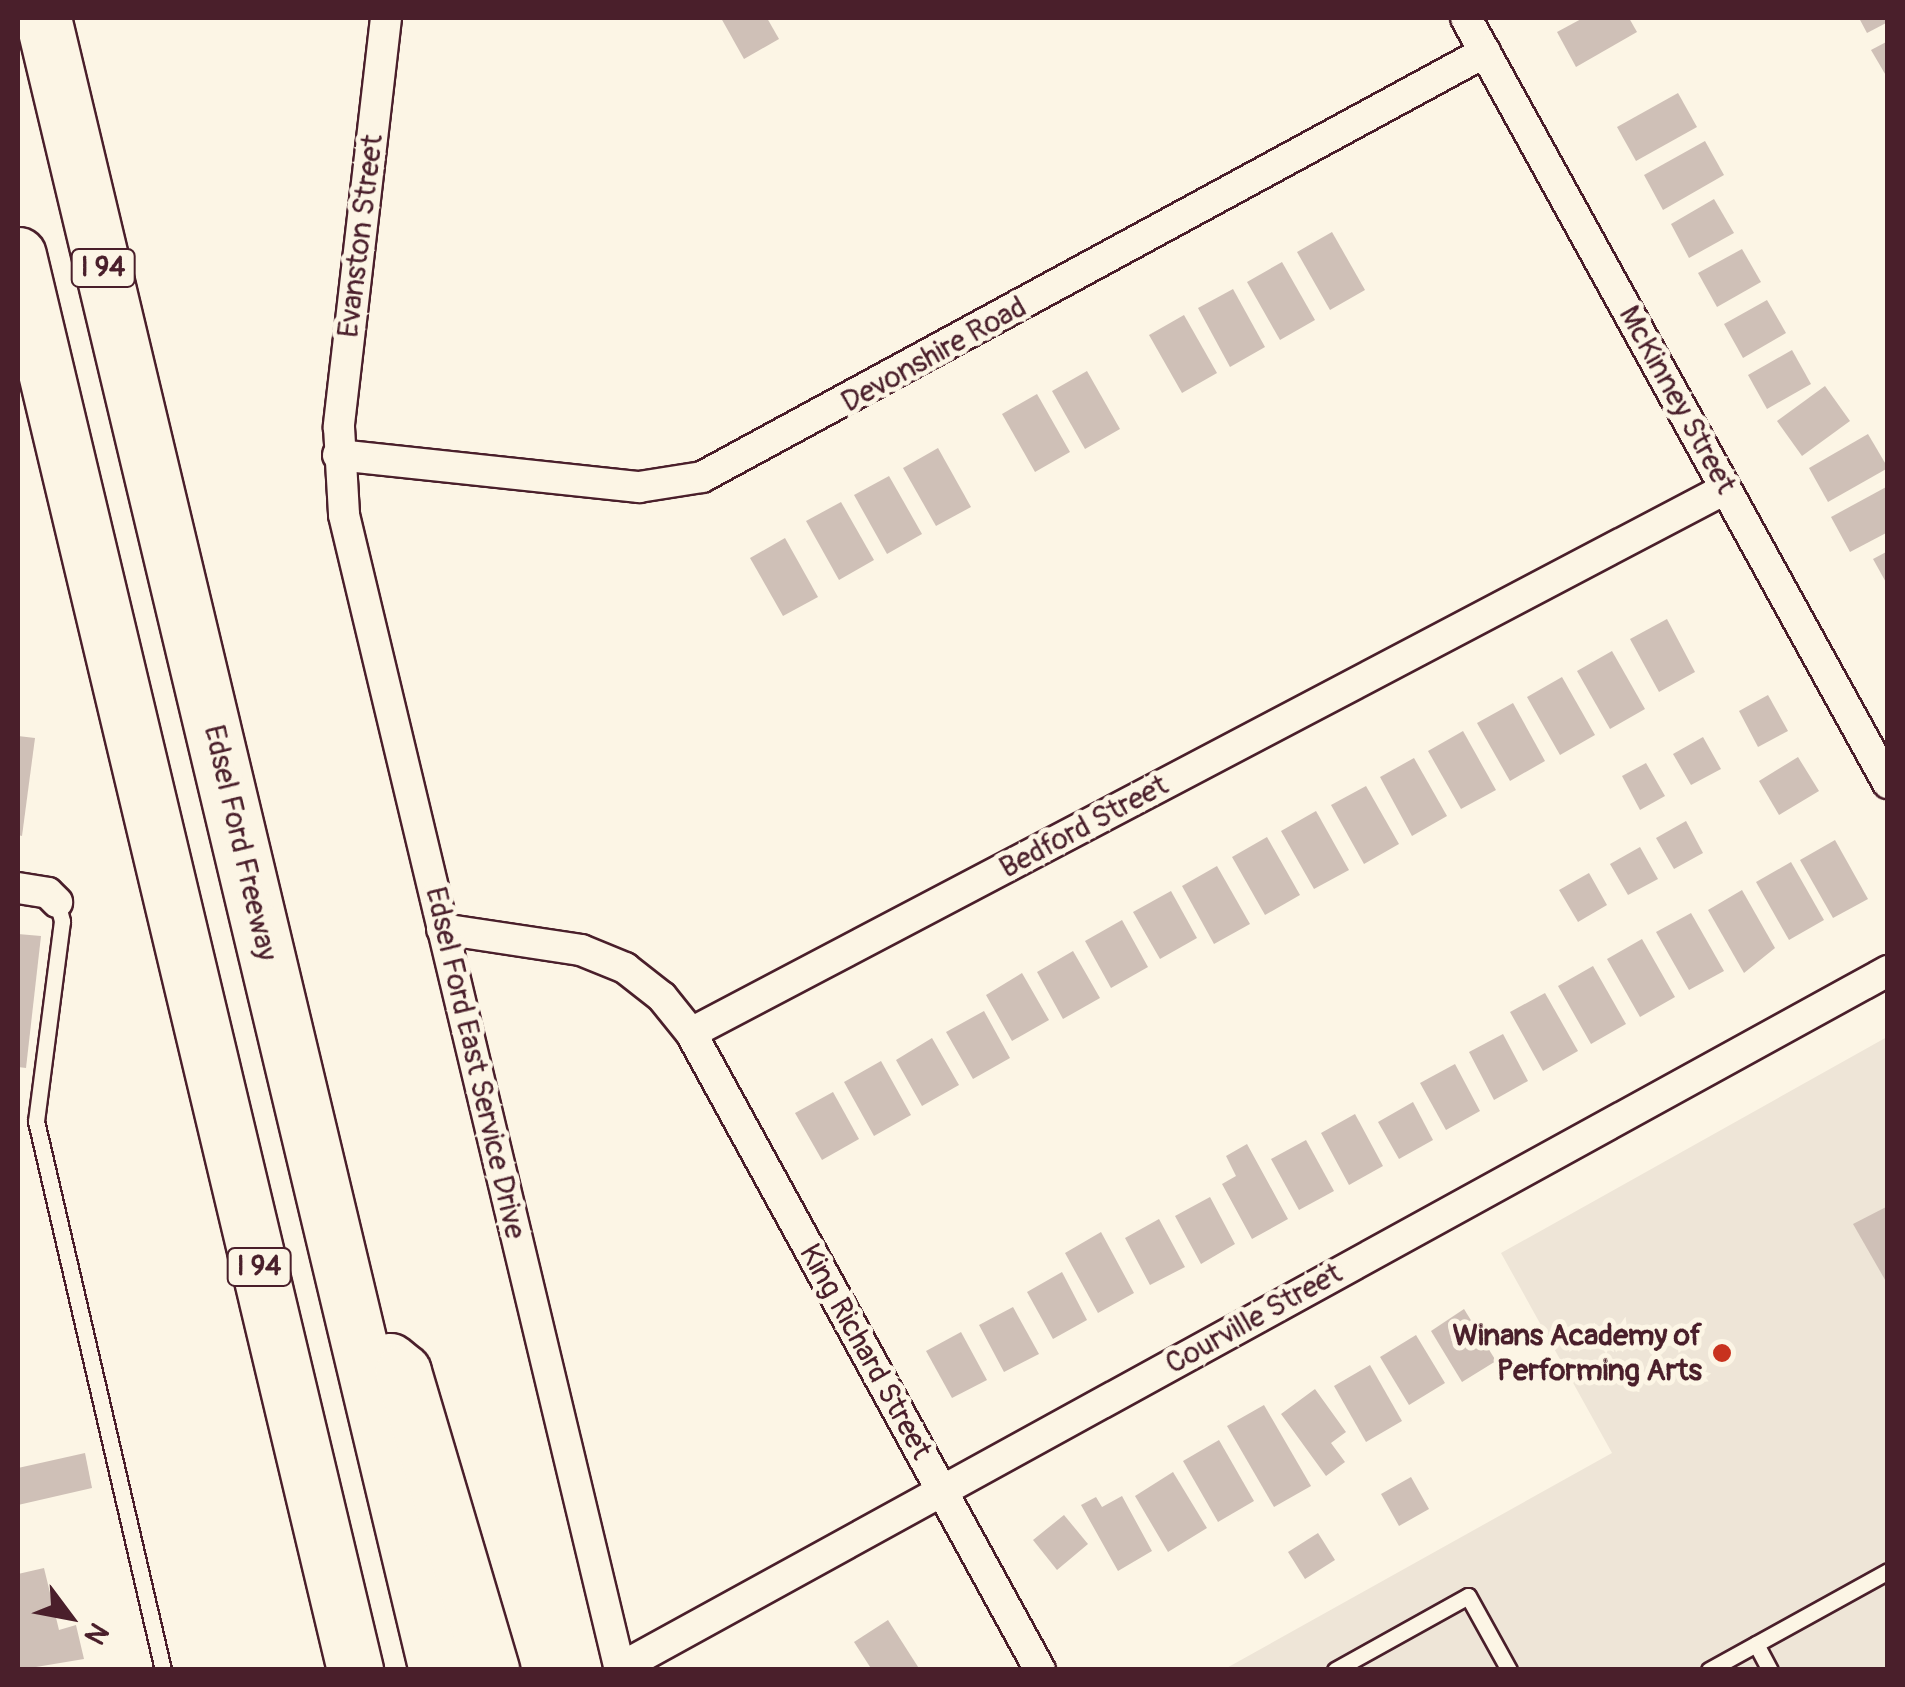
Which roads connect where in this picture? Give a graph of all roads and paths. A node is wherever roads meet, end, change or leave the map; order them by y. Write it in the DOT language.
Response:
graph roads {
  1 [pos="43,18"];
  2 [pos="386,18"];
  3 [pos="1466,18"];
  4 [pos="1485,52"];
  5 [pos="18,256"];
  6 [pos="338,454"];
  7 [pos="1726,489"];
  8 [pos="1888,783"];
  9 [pos="18,888"];
  10 [pos="58,902"];
  11 [pos="442,929"];
  12 [pos="1888,971"];
  13 [pos="691,1034"];
  14 [pos="356,1329"];
  15 [pos="942,1491"];
  16 [pos="1888,1571"];
  17 [pos="1756,1644"];
  18 [pos="620,1669"];
  19 [pos="163,1670"];
  20 [pos="356,1670"];
  21 [pos="437,1670"];
  22 [pos="491,1670"];
  23 [pos="1040,1670"];
  24 [pos="1334,1670"];
  25 [pos="1508,1670"];
  26 [pos="1709,1670"];
  27 [pos="1770,1670"];
  1 -- 14 [label="highway, Edsel Ford Freeway / I 94"];
  2 -- 6 [label="street, Evanston Street"];
  3 -- 4 [label="street, McKinney Street"];
  4 -- 6 [label="street, Devonshire Road"];
  4 -- 7 [label="street, McKinney Street"];
  5 -- 20 [label="highway, I 94"];
  6 -- 11 [label="street, Edsel Ford East Service Drive"];
  7 -- 8 [label="street, McKinney Street"];
  7 -- 13 [label="street, Bedford Street"];
  9 -- 10 [label="street"];
  10 -- 19 [label="lane"];
  11 -- 13 [label="street"];
  11 -- 18 [label="street, Edsel Ford East Service Drive"];
  12 -- 15 [label="street, Courville Street"];
  13 -- 15 [label="street, King Richard Street"];
  14 -- 21 [label="highway, Edsel Ford Freeway / I 94"];
  14 -- 22 [label="highway"];
  15 -- 18 [label="street, Courville Street"];
  15 -- 23 [label="street, King Richard Street"];
  16 -- 17 [label="lane"];
  17 -- 26 [label="lane"];
  17 -- 27 [label="lane"];
  24 -- 25 [label="lane"];
}
